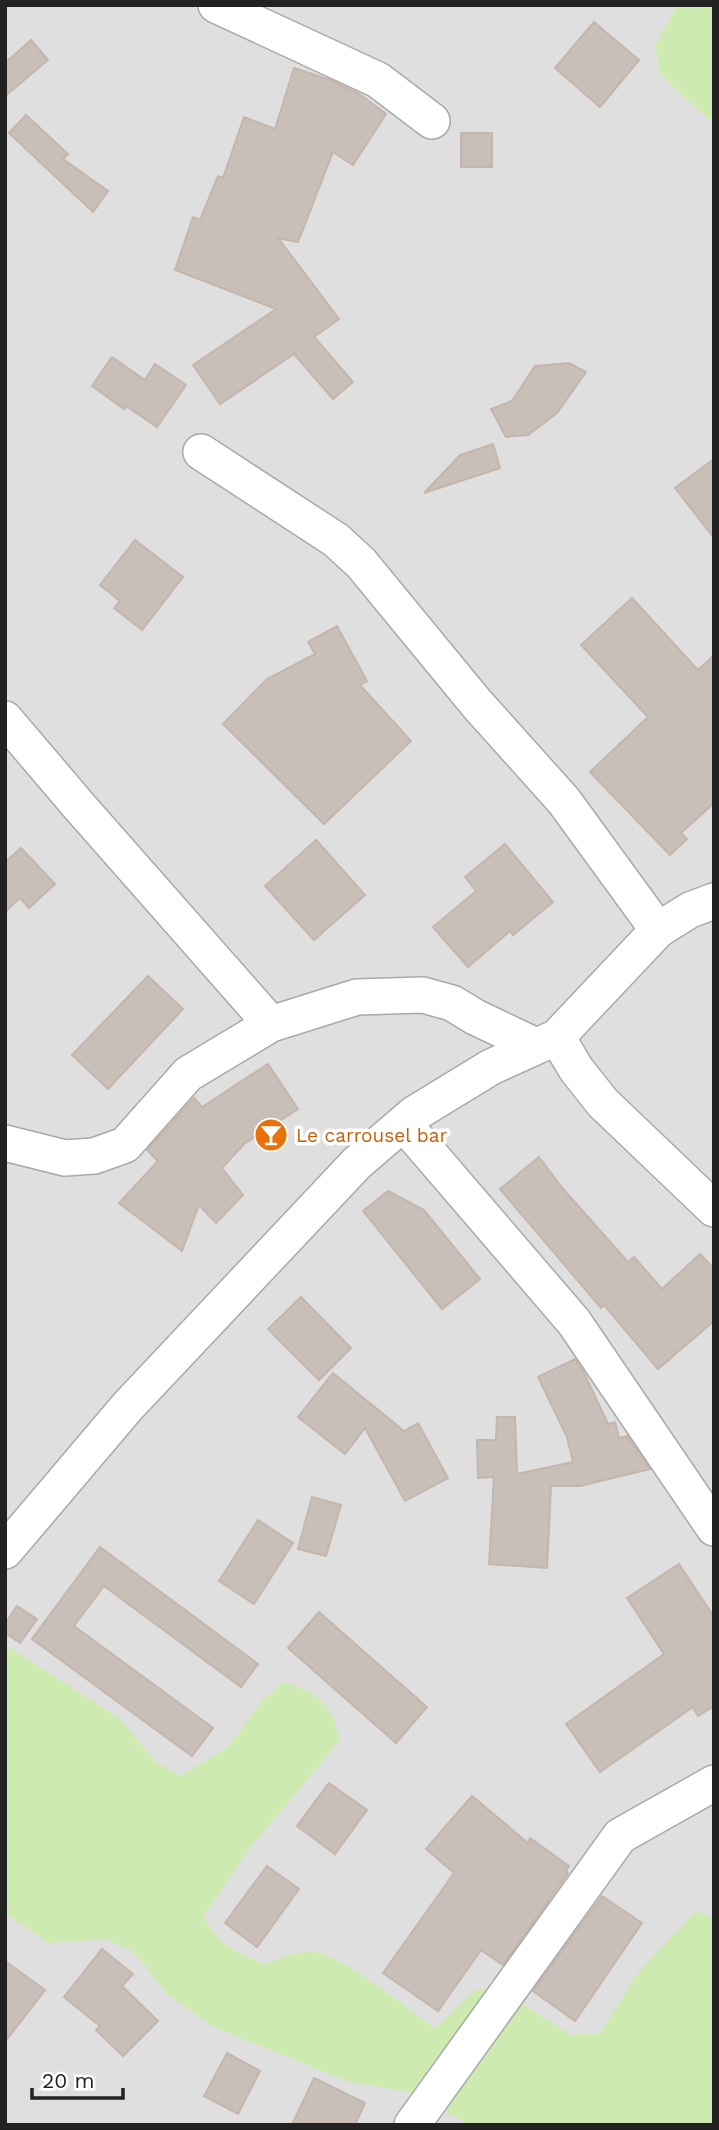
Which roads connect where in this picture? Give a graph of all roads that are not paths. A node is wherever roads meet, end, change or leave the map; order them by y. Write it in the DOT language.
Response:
graph roads {
  1 [pos="216,5"];
  2 [pos="432,121"];
  3 [pos="201,452"];
  4 [pos="5,719"];
  5 [pos="714,901"];
  6 [pos="658,930"];
  7 [pos="271,1024"];
  8 [pos="547,1041"];
  9 [pos="404,1124"];
  10 [pos="5,1143"];
  11 [pos="714,1209"];
  12 [pos="714,1528"];
  13 [pos="5,1551"];
  14 [pos="714,1783"];
  15 [pos="412,2125"];
  1 -- 2 [label="street"];
  3 -- 6 [label="street"];
  4 -- 7 [label="street"];
  5 -- 6 [label="street"];
  6 -- 8 [label="street"];
  7 -- 8 [label="street"];
  7 -- 10 [label="street"];
  8 -- 9 [label="street"];
  8 -- 11 [label="street"];
  9 -- 12 [label="street"];
  9 -- 13 [label="street"];
  14 -- 15 [label="street"];
}
